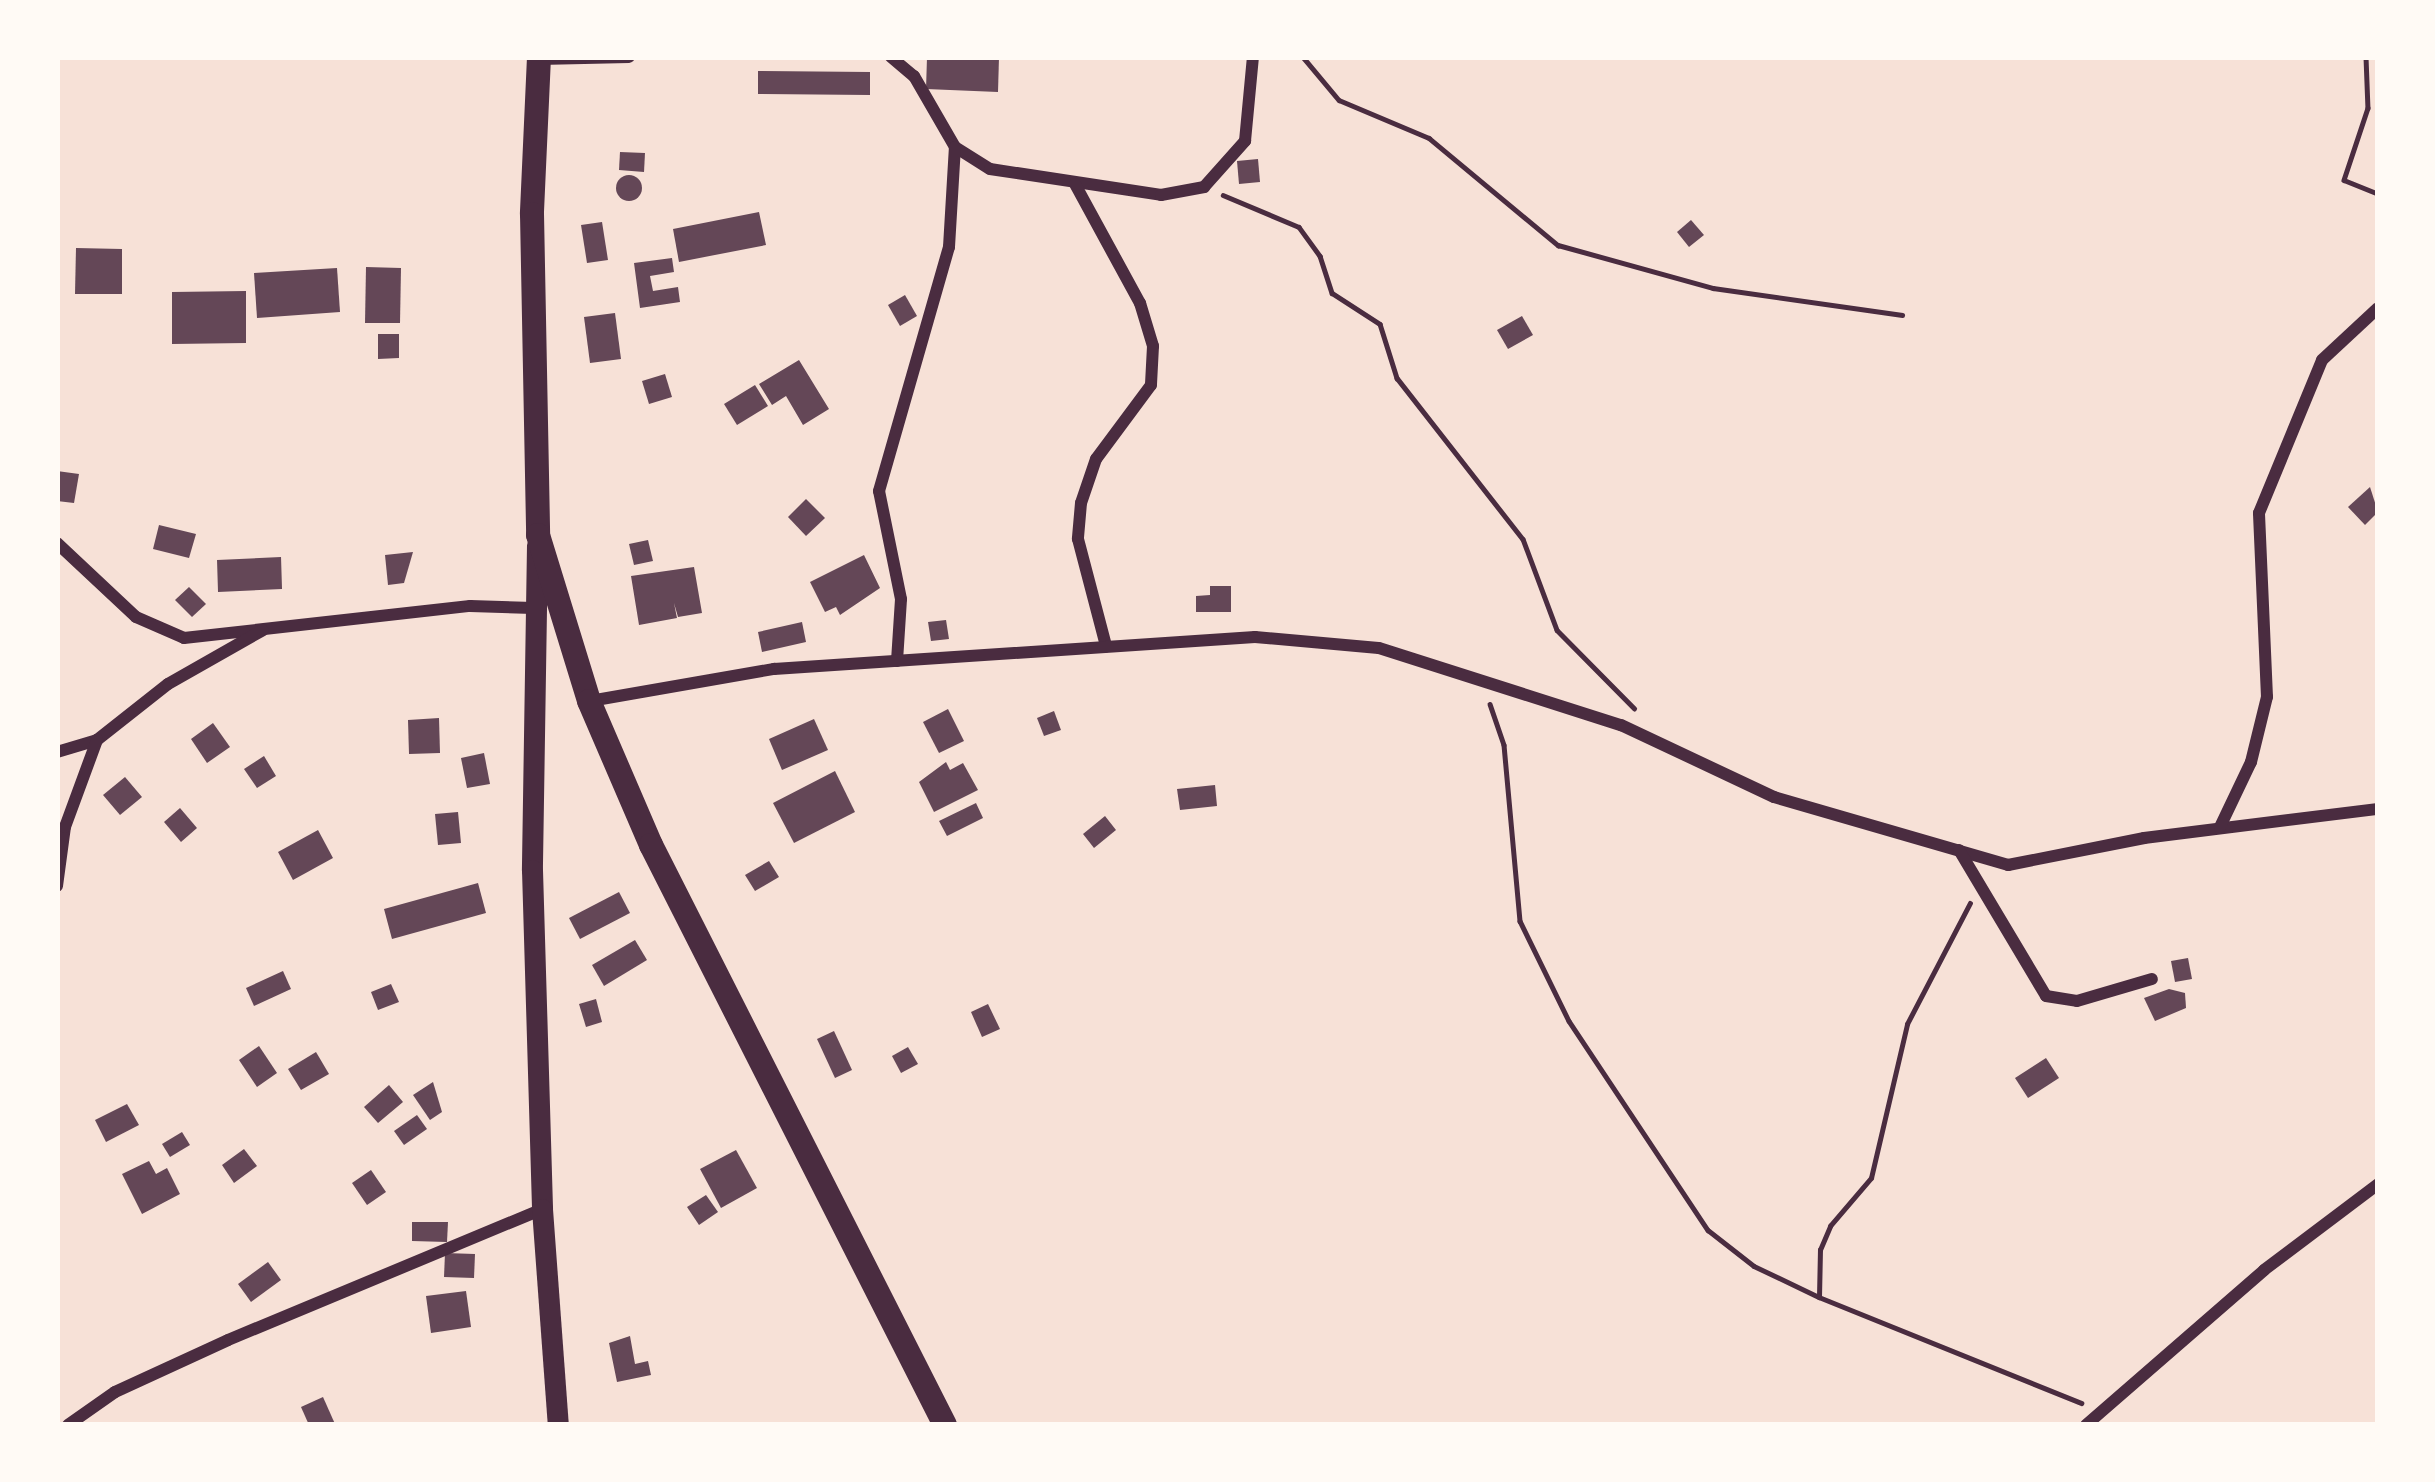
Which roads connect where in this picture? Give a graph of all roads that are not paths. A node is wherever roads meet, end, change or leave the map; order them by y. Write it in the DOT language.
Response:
graph roads {
  1 [pos="629,57"];
  2 [pos="892,57"];
  3 [pos="1252,57"];
  4 [pos="539,58"];
  5 [pos="955,147"];
  6 [pos="1075,184"];
  7 [pos="2378,308"];
  8 [pos="538,535"];
  9 [pos="57,543"];
  10 [pos="533,608"];
  11 [pos="269,626"];
  12 [pos="1106,646"];
  13 [pos="897,661"];
  14 [pos="589,701"];
  15 [pos="97,740"];
  16 [pos="57,752"];
  17 [pos="2378,808"];
  18 [pos="2220,827"];
  19 [pos="1959,849"];
  20 [pos="57,886"];
  21 [pos="2152,979"];
  22 [pos="2378,1184"];
  23 [pos="542,1209"];
  24 [pos="68,1425"];
  25 [pos="558,1425"];
  26 [pos="945,1425"];
  27 [pos="2086,1425"];
  1 -- 4 [label="street"];
  2 -- 5 [label="street"];
  3 -- 6 [label="street"];
  4 -- 8 [label="main road"];
  5 -- 6 [label="street"];
  5 -- 13 [label="street"];
  6 -- 12 [label="street"];
  7 -- 18 [label="street"];
  8 -- 10 [label="main road"];
  8 -- 14 [label="main road"];
  9 -- 11 [label="street"];
  10 -- 11 [label="street"];
  10 -- 23 [label="main road"];
  11 -- 15 [label="street"];
  12 -- 13 [label="street"];
  12 -- 19 [label="street"];
  13 -- 14 [label="street"];
  14 -- 26 [label="main road"];
  15 -- 16 [label="street"];
  15 -- 20 [label="street"];
  17 -- 18 [label="street"];
  18 -- 19 [label="street"];
  19 -- 21 [label="street"];
  22 -- 27 [label="street"];
  23 -- 24 [label="street"];
  23 -- 25 [label="main road"];
}
